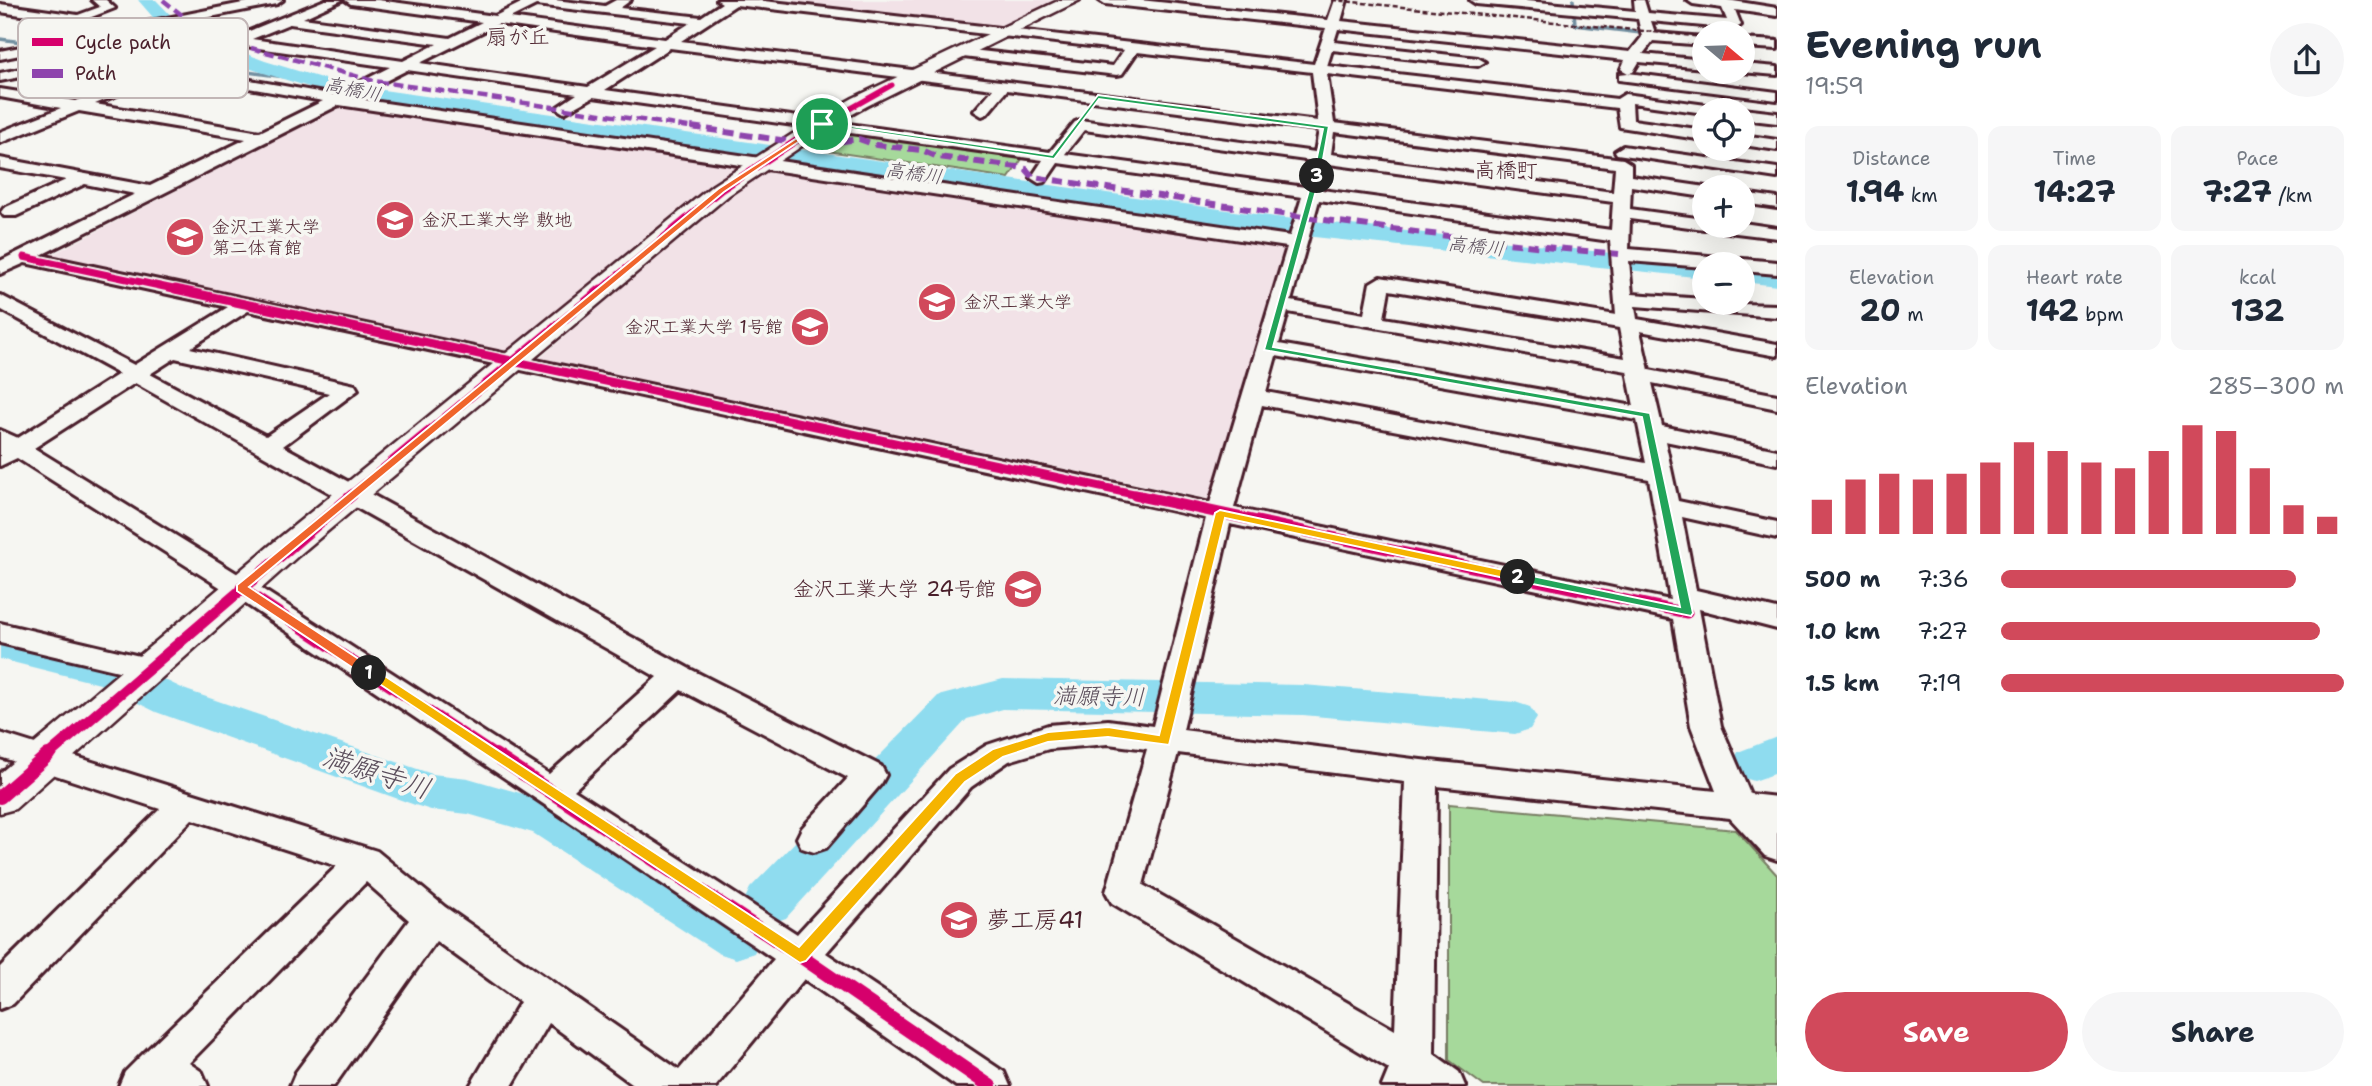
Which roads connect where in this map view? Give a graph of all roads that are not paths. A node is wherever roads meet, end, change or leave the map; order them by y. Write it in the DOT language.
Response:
graph roads {
  1 [pos="98,0"];
  2 [pos="277,0"];
  3 [pos="336,0"];
  4 [pos="351,0"];
  5 [pos="425,0"];
  6 [pos="531,0"];
  7 [pos="625,0"];
  8 [pos="731,0"];
  9 [pos="1072,0"];
  10 [pos="1105,0"];
  11 [pos="1341,0"];
  12 [pos="1476,0"];
  13 [pos="1639,0"];
  14 [pos="1693,0"];
  15 [pos="1727,4"];
  16 [pos="0,8"];
  17 [pos="405,8"];
  18 [pos="607,10"];
  19 [pos="1777,12"];
  20 [pos="1643,16"];
  21 [pos="72,18"];
  22 [pos="82,18"];
  23 [pos="187,18"];
  24 [pos="288,20"];
  25 [pos="495,20"];
  26 [pos="702,21"];
  27 [pos="1331,24"];
  28 [pos="1006,33"];
  29 [pos="1648,35"];
  30 [pos="248,36"];
  31 [pos="1479,39"];
  32 [pos="1692,40"];
  33 [pos="452,42"];
  34 [pos="666,43"];
  35 [pos="1755,44"];
  36 [pos="248,45"];
  37 [pos="1325,45"];
  38 [pos="1777,45"];
  39 [pos="1133,48"];
  40 [pos="18,52"];
  41 [pos="963,53"];
  42 [pos="0,55"];
  43 [pos="1634,57"];
  44 [pos="1478,62"];
  45 [pos="1692,63"];
  46 [pos="407,65"];
  47 [pos="1318,69"];
  48 [pos="1755,69"];
  49 [pos="1118,71"];
  50 [pos="1777,71"];
  51 [pos="18,73"];
  52 [pos="916,75"];
  53 [pos="0,77"];
  54 [pos="1624,77"];
  55 [pos="248,78"];
  56 [pos="370,83"];
  57 [pos="1003,86"];
  58 [pos="1477,87"];
  59 [pos="591,92"];
  60 [pos="0,93"];
  61 [pos="18,96"];
  62 [pos="1777,96"];
  63 [pos="1098,97"];
  64 [pos="30,98"];
  65 [pos="97,98"];
  66 [pos="340,99"];
  67 [pos="1624,101"];
  68 [pos="77,106"];
  69 [pos="289,107"];
  70 [pos="564,108"];
  71 [pos="1692,108"];
  72 [pos="315,111"];
  73 [pos="982,111"];
  74 [pos="1755,115"];
  75 [pos="1777,118"];
  76 [pos="0,123"];
  77 [pos="822,124"];
  78 [pos="1625,124"];
  79 [pos="1080,125"];
  80 [pos="26,127"];
  81 [pos="1326,127"];
  82 [pos="1692,133"];
  83 [pos="262,137"];
  84 [pos="0,138"];
  85 [pos="1755,142"];
  86 [pos="1777,145"];
  87 [pos="1054,157"];
  88 [pos="1322,158"];
  89 [pos="0,163"];
  90 [pos="761,163"];
  91 [pos="1777,173"];
  92 [pos="1039,178"];
  93 [pos="83,179"];
  94 [pos="1622,181"];
  95 [pos="1692,190"];
  96 [pos="153,192"];
  97 [pos="1312,193"];
  98 [pos="1755,200"];
  99 [pos="1777,203"];
  100 [pos="3,212"];
  101 [pos="1692,218"];
  102 [pos="1755,230"];
  103 [pos="1777,233"];
  104 [pos="1298,243"];
  105 [pos="1619,246"];
  106 [pos="24,257"];
  107 [pos="1692,257"];
  108 [pos="1755,266"];
  109 [pos="0,268"];
  110 [pos="1777,268"];
  111 [pos="1623,292"];
  112 [pos="0,301"];
  113 [pos="246,304"];
  114 [pos="1280,305"];
  115 [pos="1777,311"];
  116 [pos="1373,322"];
  117 [pos="1628,323"];
  118 [pos="1268,348"];
  119 [pos="174,351"];
  120 [pos="1777,351"];
  121 [pos="511,362"];
  122 [pos="1637,370"];
  123 [pos="133,374"];
  124 [pos="1254,397"];
  125 [pos="1777,401"];
  126 [pos="1649,423"];
  127 [pos="266,447"];
  128 [pos="6,448"];
  129 [pos="1777,457"];
  130 [pos="1658,473"];
  131 [pos="355,493"];
  132 [pos="1667,506"];
  133 [pos="1220,513"];
  134 [pos="1777,530"];
  135 [pos="241,588"];
  136 [pos="1686,605"];
  137 [pos="1777,619"];
  138 [pos="0,633"];
  139 [pos="678,675"];
  140 [pos="139,676"];
  141 [pos="1167,727"];
  142 [pos="0,745"];
  143 [pos="42,760"];
  144 [pos="1421,772"];
  145 [pos="550,793"];
  146 [pos="0,797"];
  147 [pos="185,805"];
  148 [pos="1739,806"];
  149 [pos="1777,810"];
  150 [pos="814,838"];
  151 [pos="1777,846"];
  152 [pos="365,861"];
  153 [pos="432,918"];
  154 [pos="800,956"];
  155 [pos="0,992"];
  156 [pos="544,998"];
  157 [pos="1409,1075"];
  158 [pos="162,1080"];
  159 [pos="310,1086"];
  160 [pos="490,1086"];
  161 [pos="668,1086"];
  162 [pos="691,1086"];
  163 [pos="990,1086"];
  164 [pos="1444,1086"];
  1 -- 22 [label="street"];
  2 -- 23 [label="street"];
  3 -- 24 [label="street"];
  4 -- 17 [label="street"];
  5 -- 17 [label="street"];
  6 -- 18 [label="street"];
  6 -- 25 [label="street"];
  7 -- 18 [label="street"];
  8 -- 26 [label="street"];
  8 -- 28 [label="street"];
  9 -- 28 [label="main road"];
  10 -- 27 [label="street"];
  11 -- 27 [label="street"];
  12 -- 20 [label="street"];
  13 -- 20 [label="street"];
  14 -- 15 [label="street"];
  15 -- 19 [label="street"];
  15 -- 20 [label="street"];
  16 -- 21 [label="street"];
  17 -- 25 [label="street"];
  18 -- 26 [label="street"];
  20 -- 29 [label="street"];
  24 -- 30 [label="street"];
  24 -- 33 [label="street"];
  25 -- 33 [label="street"];
  25 -- 34 [label="street"];
  26 -- 34 [label="street"];
  27 -- 31 [label="street"];
  27 -- 37 [label="street"];
  28 -- 39 [label="street"];
  28 -- 41 [label="main road"];
  29 -- 32 [label="street"];
  29 -- 43 [label="street"];
  31 -- 43 [label="street"];
  31 -- 44 [label="street"];
  33 -- 46 [label="street"];
  34 -- 52 [label="street"];
  34 -- 59 [label="street"];
  35 -- 38 [label="street"];
  36 -- 46 [label="street"];
  37 -- 44 [label="street"];
  37 -- 47 [label="street"];
  39 -- 47 [label="street"];
  39 -- 49 [label="street"];
  40 -- 42 [label="street"];
  41 -- 49 [label="street"];
  41 -- 52 [label="main road"];
  43 -- 45 [label="street"];
  43 -- 54 [label="street"];
  44 -- 58 [label="street"];
  46 -- 56 [label="street"];
  46 -- 59 [label="street"];
  47 -- 58 [label="street"];
  47 -- 81 [label="street"];
  48 -- 50 [label="street"];
  49 -- 63 [label="street"];
  51 -- 53 [label="street"];
  52 -- 57 [label="street"];
  52 -- 77 [label="main road"];
  54 -- 62 [label="street"];
  54 -- 67 [label="street"];
  55 -- 66 [label="street"];
  56 -- 66 [label="street"];
  57 -- 63 [label="street"];
  57 -- 73 [label="street"];
  58 -- 67 [label="street"];
  59 -- 70 [label="street"];
  59 -- 77 [label="street"];
  60 -- 61 [label="street"];
  63 -- 79 [label="street"];
  63 -- 81 [label="street"];
  64 -- 68 [label="street"];
  65 -- 68 [label="street"];
  66 -- 72 [label="street"];
  66 -- 90 [label="street"];
  67 -- 71 [label="street"];
  67 -- 78 [label="street"];
  68 -- 80 [label="street"];
  68 -- 83 [label="street"];
  69 -- 72 [label="street"];
  72 -- 83 [label="street"];
  74 -- 75 [label="street"];
  76 -- 80 [label="street"];
  77 -- 87 [label="street"];
  77 -- 90 [label="main road"];
  78 -- 82 [label="street"];
  78 -- 94 [label="street"];
  79 -- 87 [label="street"];
  79 -- 88 [label="street"];
  80 -- 84 [label="street"];
  81 -- 88 [label="street"];
  81 -- 94 [label="street"];
  83 -- 96 [label="street"];
  85 -- 86 [label="street"];
  87 -- 92 [label="street"];
  87 -- 97 [label="street"];
  88 -- 94 [label="street"];
  88 -- 97 [label="street"];
  89 -- 93 [label="street"];
  90 -- 104 [label="street"];
  90 -- 121 [label="main road"];
  91 -- 94 [label="street"];
  93 -- 96 [label="street"];
  93 -- 100 [label="street"];
  94 -- 95 [label="street"];
  94 -- 101 [label="street"];
  94 -- 105 [label="street"];
  96 -- 106 [label="street"];
  97 -- 104 [label="street"];
  97 -- 105 [label="street"];
  98 -- 99 [label="street"];
  102 -- 103 [label="street"];
  104 -- 114 [label="street"];
  105 -- 107 [label="street"];
  105 -- 111 [label="street"];
  106 -- 109 [label="street"];
  106 -- 113 [label="street"];
  108 -- 110 [label="street"];
  111 -- 115 [label="street"];
  111 -- 117 [label="street"];
  112 -- 123 [label="street"];
  113 -- 119 [label="street"];
  113 -- 121 [label="street"];
  114 -- 116 [label="street"];
  114 -- 118 [label="street"];
  116 -- 117 [label="street"];
  116 -- 122 [label="street"];
  117 -- 120 [label="street"];
  117 -- 122 [label="street"];
  118 -- 124 [label="street"];
  118 -- 126 [label="street"];
  119 -- 123 [label="street"];
  119 -- 127 [label="street"];
  121 -- 131 [label="main road"];
  121 -- 133 [label="street"];
  122 -- 125 [label="street"];
  122 -- 126 [label="street"];
  123 -- 127 [label="street"];
  123 -- 128 [label="street"];
  124 -- 130 [label="street"];
  124 -- 133 [label="street"];
  126 -- 129 [label="street"];
  126 -- 130 [label="street"];
  127 -- 131 [label="street"];
  128 -- 135 [label="street"];
  130 -- 132 [label="street"];
  131 -- 135 [label="main road"];
  131 -- 139 [label="street"];
  132 -- 134 [label="street"];
  132 -- 136 [label="street"];
  133 -- 136 [label="street"];
  133 -- 141 [label="street"];
  135 -- 140 [label="main road"];
  135 -- 145 [label="street"];
  136 -- 137 [label="street"];
  136 -- 148 [label="street"];
  138 -- 140 [label="street"];
  139 -- 145 [label="street"];
  139 -- 150 [label="street"];
  140 -- 143 [label="main road"];
  141 -- 144 [label="street"];
  141 -- 154 [label="street"];
  141 -- 157 [label="street"];
  142 -- 143 [label="street"];
  143 -- 146 [label="main road"];
  143 -- 147 [label="street"];
  144 -- 148 [label="street"];
  144 -- 157 [label="street"];
  145 -- 154 [label="street"];
  147 -- 152 [label="street"];
  147 -- 155 [label="street"];
  148 -- 149 [label="street"];
  148 -- 151 [label="street"];
  152 -- 153 [label="street"];
  152 -- 158 [label="street"];
  153 -- 156 [label="street"];
  153 -- 159 [label="street"];
  154 -- 162 [label="street"];
  154 -- 163 [label="street"];
  156 -- 160 [label="street"];
  156 -- 161 [label="street"];
  157 -- 164 [label="street"];
}
